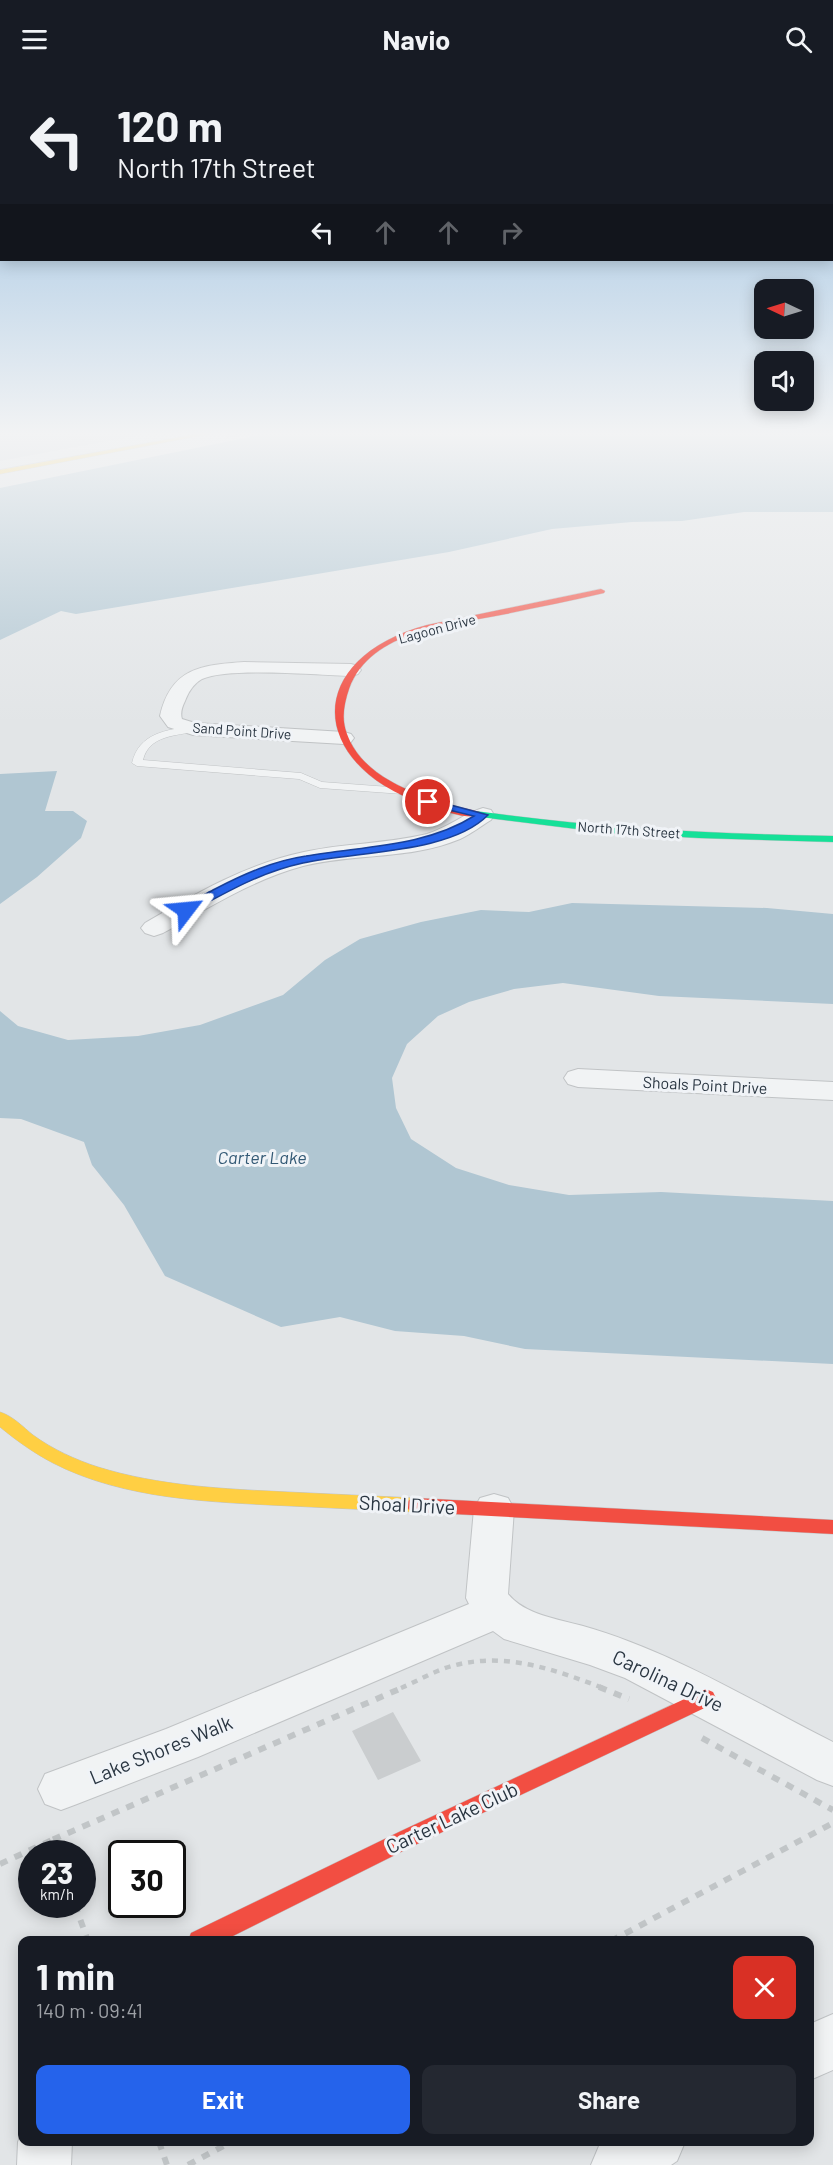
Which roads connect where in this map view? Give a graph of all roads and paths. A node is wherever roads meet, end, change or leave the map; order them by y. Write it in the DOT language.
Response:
graph roads {
  1 [pos="601,591"];
  2 [pos="351,670"];
  3 [pos="192,729"];
  4 [pos="344,738"];
  5 [pos="403,791"];
  6 [pos="428,802"];
  7 [pos="483,815"];
  8 [pos="833,839"];
  9 [pos="154,928"];
  10 [pos="578,1078"];
  11 [pos="833,1091"];
  12 [pos="0,1418"];
  13 [pos="494,1509"];
  14 [pos="833,1527"];
  15 [pos="497,1611"];
  16 [pos="706,1698"];
  17 [pos="666,1718"];
  18 [pos="833,1765"];
  19 [pos="61,1789"];
  20 [pos="833,1810"];
  21 [pos="833,1823"];
  22 [pos="52,1840"];
  23 [pos="18,1856"];
  24 [pos="0,1864"];
  25 [pos="80,1918"];
  26 [pos="86,1936"];
  27 [pos="209,1936"];
  28 [pos="620,1936"];
  29 [pos="833,2040"];
  30 [pos="814,2052"];
  31 [pos="45,2146"];
  32 [pos="160,2146"];
  33 [pos="224,2146"];
  34 [pos="651,2146"];
  35 [pos="44,2165"];
  36 [pos="167,2165"];
  37 [pos="188,2165"];
  38 [pos="618,2165"];
  1 -- 2 [label="main road, Lagoon Drive"];
  2 -- 3 [label="street, Sand Point Drive"];
  2 -- 4 [label="main road, Lagoon Drive"];
  3 -- 4 [label="street, Sand Point Drive"];
  3 -- 5 [label="lane"];
  4 -- 5 [label="main road, Lagoon Drive"];
  5 -- 6 [label="main road, Lagoon Drive"];
  6 -- 7 [label="main road, North 17th Street"];
  7 -- 8 [label="main road, North 17th Street"];
  7 -- 9 [label="street"];
  10 -- 11 [label="street, Shoals Point Drive"];
  12 -- 13 [label="main road, Shoal Drive"];
  13 -- 14 [label="main road, Shoal Drive"];
  13 -- 15 [label="street"];
  15 -- 16 [label="street, Carolina Drive"];
  15 -- 19 [label="street, Lake Shores Walk"];
  16 -- 17 [label="main road, Carter Lake Club"];
  16 -- 18 [label="street, Carolina Drive"];
  17 -- 20 [label="path"];
  17 -- 22 [label="path"];
  17 -- 27 [label="main road, Carter Lake Club"];
  21 -- 28 [label="path"];
  23 -- 24 [label="path"];
  25 -- 26 [label="path"];
  29 -- 30 [label="street"];
  31 -- 35 [label="street"];
  32 -- 36 [label="path"];
  33 -- 37 [label="path"];
  34 -- 38 [label="street"];
}
